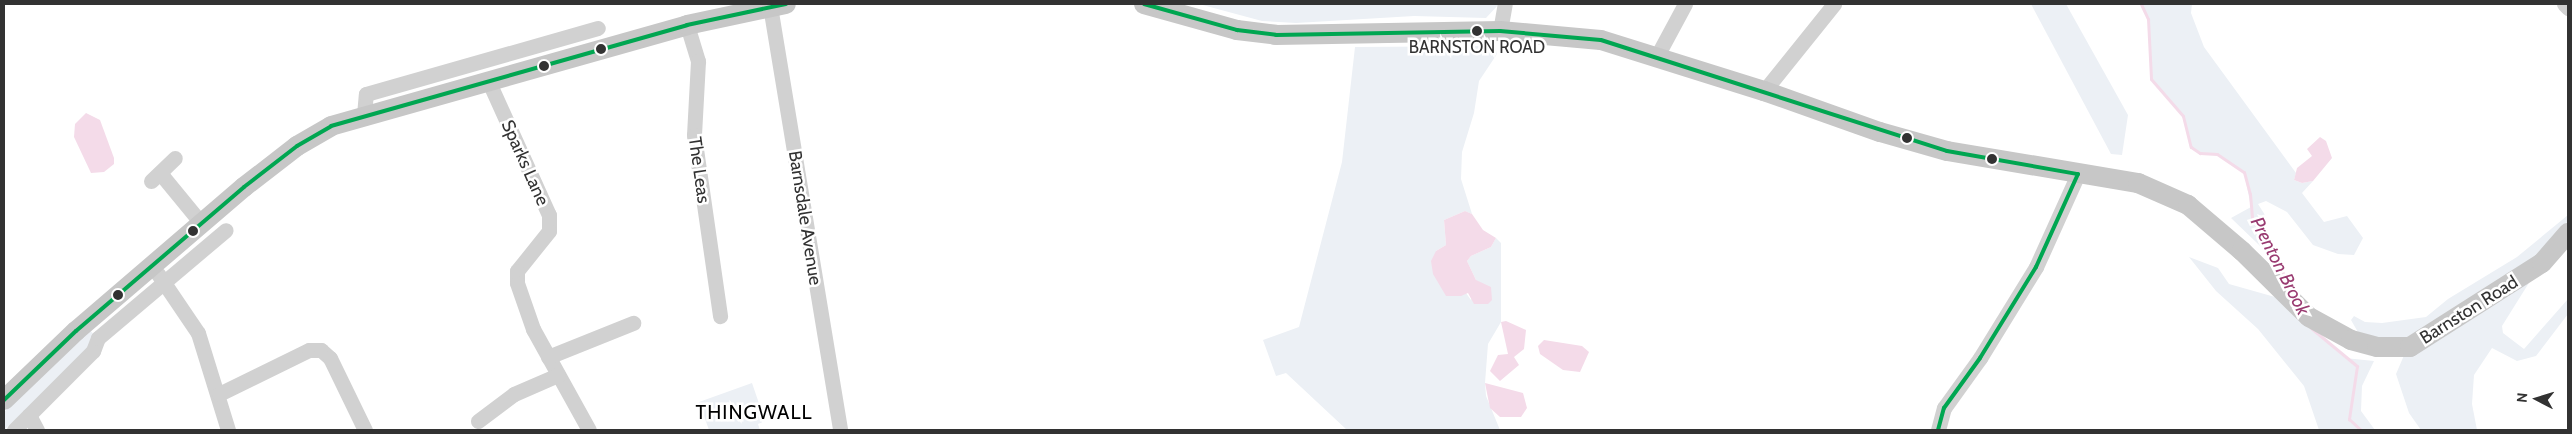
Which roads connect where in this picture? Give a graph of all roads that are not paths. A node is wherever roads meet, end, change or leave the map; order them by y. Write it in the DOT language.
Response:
graph roads {
  1 [pos="1144,4"];
  2 [pos="1506,4"];
  3 [pos="1686,4"];
  4 [pos="1834,4"];
  5 [pos="2564,4"];
  6 [pos="778,5"];
  7 [pos="2568,8"];
  8 [pos="687,25"];
  9 [pos="598,28"];
  10 [pos="1500,31"];
  11 [pos="1657,56"];
  12 [pos="488,80"];
  13 [pos="1764,91"];
  14 [pos="364,115"];
  15 [pos="175,158"];
  16 [pos="2078,174"];
  17 [pos="201,223"];
  18 [pos="226,230"];
  19 [pos="2568,232"];
  20 [pos="152,265"];
  21 [pos="163,282"];
  22 [pos="720,316"];
  23 [pos="634,323"];
  24 [pos="548,357"];
  25 [pos="558,375"];
  26 [pos="220,394"];
  27 [pos="4,400"];
  28 [pos="29,415"];
  29 [pos="478,421"];
  30 [pos="14,430"];
  31 [pos="37,430"];
  32 [pos="228,430"];
  33 [pos="365,430"];
  34 [pos="589,430"];
  35 [pos="840,430"];
  36 [pos="1938,430"];
  1 -- 10 [label="main road, Barnston Road"];
  2 -- 10 [label="street"];
  3 -- 11 [label="street"];
  4 -- 13 [label="street"];
  5 -- 7 [label="street"];
  6 -- 8 [label="main road"];
  6 -- 35 [label="street, Barnsdale Avenue"];
  8 -- 12 [label="main road"];
  8 -- 22 [label="street, The Leas"];
  9 -- 14 [label="street"];
  10 -- 11 [label="main road, Barnston Road"];
  11 -- 13 [label="main road, Barnston Road"];
  12 -- 14 [label="main road"];
  12 -- 24 [label="street, Sparks Lane"];
  13 -- 16 [label="main road, Barnston Road"];
  14 -- 17 [label="main road"];
  15 -- 17 [label="street"];
  16 -- 19 [label="main road, Barnston Road"];
  16 -- 36 [label="street"];
  17 -- 20 [label="main road"];
  18 -- 21 [label="street"];
  20 -- 21 [label="street"];
  20 -- 27 [label="main road"];
  21 -- 26 [label="street"];
  21 -- 28 [label="street"];
  23 -- 24 [label="street"];
  24 -- 25 [label="street, Sparks Lane"];
  25 -- 29 [label="street"];
  25 -- 34 [label="street, Sparks Lane"];
  26 -- 32 [label="street"];
  26 -- 33 [label="street"];
  28 -- 30 [label="street"];
  28 -- 31 [label="street"];
}
